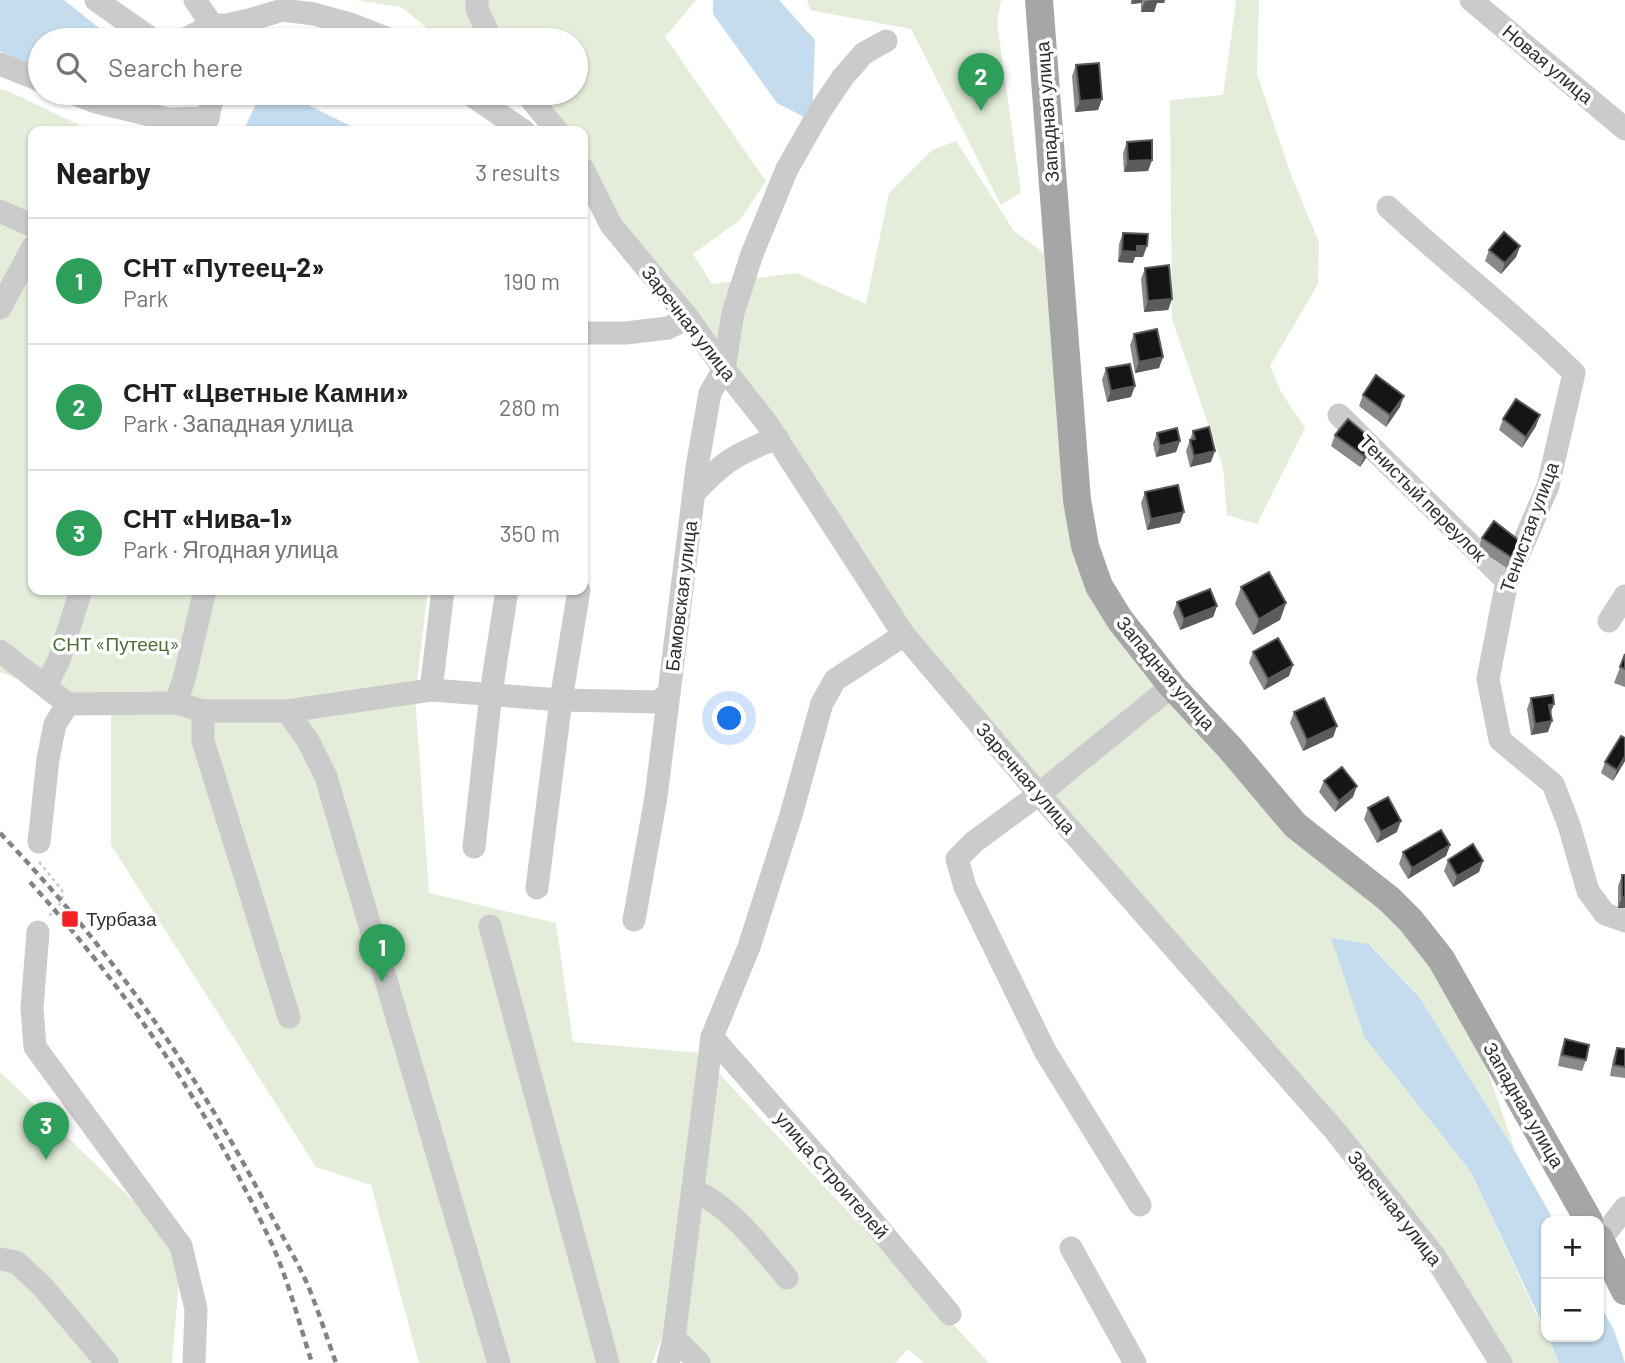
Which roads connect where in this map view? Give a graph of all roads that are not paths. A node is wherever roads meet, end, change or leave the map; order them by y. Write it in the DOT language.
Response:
graph roads {
  1 [pos="96,0"];
  2 [pos="195,0"];
  3 [pos="477,0"];
  4 [pos="1039,0"];
  5 [pos="1471,0"];
  6 [pos="249,20"];
  7 [pos="212,26"];
  8 [pos="136,28"];
  9 [pos="208,28"];
  10 [pos="243,28"];
  11 [pos="360,28"];
  12 [pos="486,28"];
  13 [pos="886,41"];
  14 [pos="0,64"];
  15 [pos="28,75"];
  16 [pos="109,105"];
  17 [pos="209,105"];
  18 [pos="491,105"];
  19 [pos="536,105"];
  20 [pos="203,125"];
  21 [pos="518,126"];
  22 [pos="553,126"];
  23 [pos="1625,129"];
  24 [pos="588,179"];
  25 [pos="1388,207"];
  26 [pos="0,211"];
  27 [pos="28,224"];
  28 [pos="28,256"];
  29 [pos="0,307"];
  30 [pos="688,318"];
  31 [pos="588,333"];
  32 [pos="724,369"];
  33 [pos="1339,415"];
  34 [pos="777,438"];
  35 [pos="694,493"];
  36 [pos="1507,581"];
  37 [pos="79,595"];
  38 [pos="204,595"];
  39 [pos="442,595"];
  40 [pos="506,595"];
  41 [pos="578,595"];
  42 [pos="1625,596"];
  43 [pos="1609,621"];
  44 [pos="904,635"];
  45 [pos="0,651"];
  46 [pos="46,686"];
  47 [pos="1172,686"];
  48 [pos="431,690"];
  49 [pos="669,692"];
  50 [pos="491,694"];
  51 [pos="561,700"];
  52 [pos="176,703"];
  53 [pos="68,705"];
  54 [pos="203,711"];
  55 [pos="287,711"];
  56 [pos="1039,794"];
  57 [pos="39,842"];
  58 [pos="474,847"];
  59 [pos="537,888"];
  60 [pos="634,920"];
  61 [pos="1625,921"];
  62 [pos="489,926"];
  63 [pos="38,932"];
  64 [pos="289,1017"];
  65 [pos="712,1037"];
  66 [pos="693,1189"];
  67 [pos="1140,1205"];
  68 [pos="1625,1208"];
  69 [pos="1586,1216"];
  70 [pos="1604,1226"];
  71 [pos="1071,1248"];
  72 [pos="1604,1249"];
  73 [pos="0,1259"];
  74 [pos="787,1278"];
  75 [pos="1625,1291"];
  76 [pos="950,1314"];
  77 [pos="674,1338"];
  78 [pos="107,1363"];
  79 [pos="194,1363"];
  80 [pos="499,1363"];
  81 [pos="608,1363"];
  82 [pos="668,1363"];
  83 [pos="699,1363"];
  84 [pos="1135,1363"];
  85 [pos="1501,1363"];
  1 -- 8 [label="street"];
  2 -- 7 [label="street"];
  3 -- 12 [label="street"];
  4 -- 47 [label="main road, Западная улица"];
  5 -- 23 [label="street, Новая улица"];
  6 -- 7 [label="street"];
  6 -- 10 [label="street"];
  6 -- 11 [label="street"];
  7 -- 9 [label="street"];
  13 -- 32 [label="street, Бамовская улица"];
  14 -- 15 [label="street"];
  16 -- 20 [label="street"];
  17 -- 20 [label="street"];
  18 -- 21 [label="street"];
  19 -- 22 [label="street"];
  24 -- 30 [label="street, Заречная улица"];
  25 -- 36 [label="street, Тенистая улица"];
  26 -- 27 [label="street"];
  28 -- 29 [label="street"];
  30 -- 31 [label="street"];
  30 -- 32 [label="street, Заречная улица"];
  32 -- 34 [label="street, Заречная улица"];
  32 -- 35 [label="street, Бамовская улица"];
  33 -- 36 [label="street, Тенистый переулок"];
  34 -- 35 [label="street"];
  34 -- 44 [label="street, Заречная улица"];
  35 -- 49 [label="street, Бамовская улица"];
  36 -- 61 [label="street, Тенистая улица"];
  37 -- 46 [label="street"];
  38 -- 52 [label="street"];
  39 -- 48 [label="street"];
  40 -- 50 [label="street"];
  41 -- 51 [label="street"];
  42 -- 43 [label="street"];
  44 -- 56 [label="street, Заречная улица"];
  44 -- 65 [label="street"];
  45 -- 46 [label="street"];
  46 -- 53 [label="street"];
  47 -- 56 [label="street"];
  47 -- 69 [label="main road, Западная улица"];
  48 -- 50 [label="street, Бамовская улица"];
  48 -- 55 [label="street, Бамовская улица"];
  49 -- 51 [label="street, Бамовская улица"];
  49 -- 60 [label="street"];
  50 -- 51 [label="street, Бамовская улица"];
  50 -- 58 [label="street"];
  51 -- 59 [label="street"];
  52 -- 53 [label="street, Бамовская улица"];
  52 -- 54 [label="street, Бамовская улица"];
  53 -- 57 [label="street"];
  54 -- 55 [label="street, Бамовская улица"];
  54 -- 64 [label="street"];
  55 -- 80 [label="street"];
  56 -- 67 [label="street"];
  56 -- 85 [label="street, Заречная улица"];
  62 -- 81 [label="street"];
  63 -- 79 [label="street"];
  65 -- 66 [label="street"];
  65 -- 76 [label="street, улица Строителей"];
  66 -- 74 [label="street"];
  66 -- 77 [label="street"];
  68 -- 70 [label="street"];
  71 -- 84 [label="street"];
  72 -- 75 [label="main road, Западная улица"];
  73 -- 78 [label="street"];
  77 -- 82 [label="street"];
  77 -- 83 [label="street"];
}
